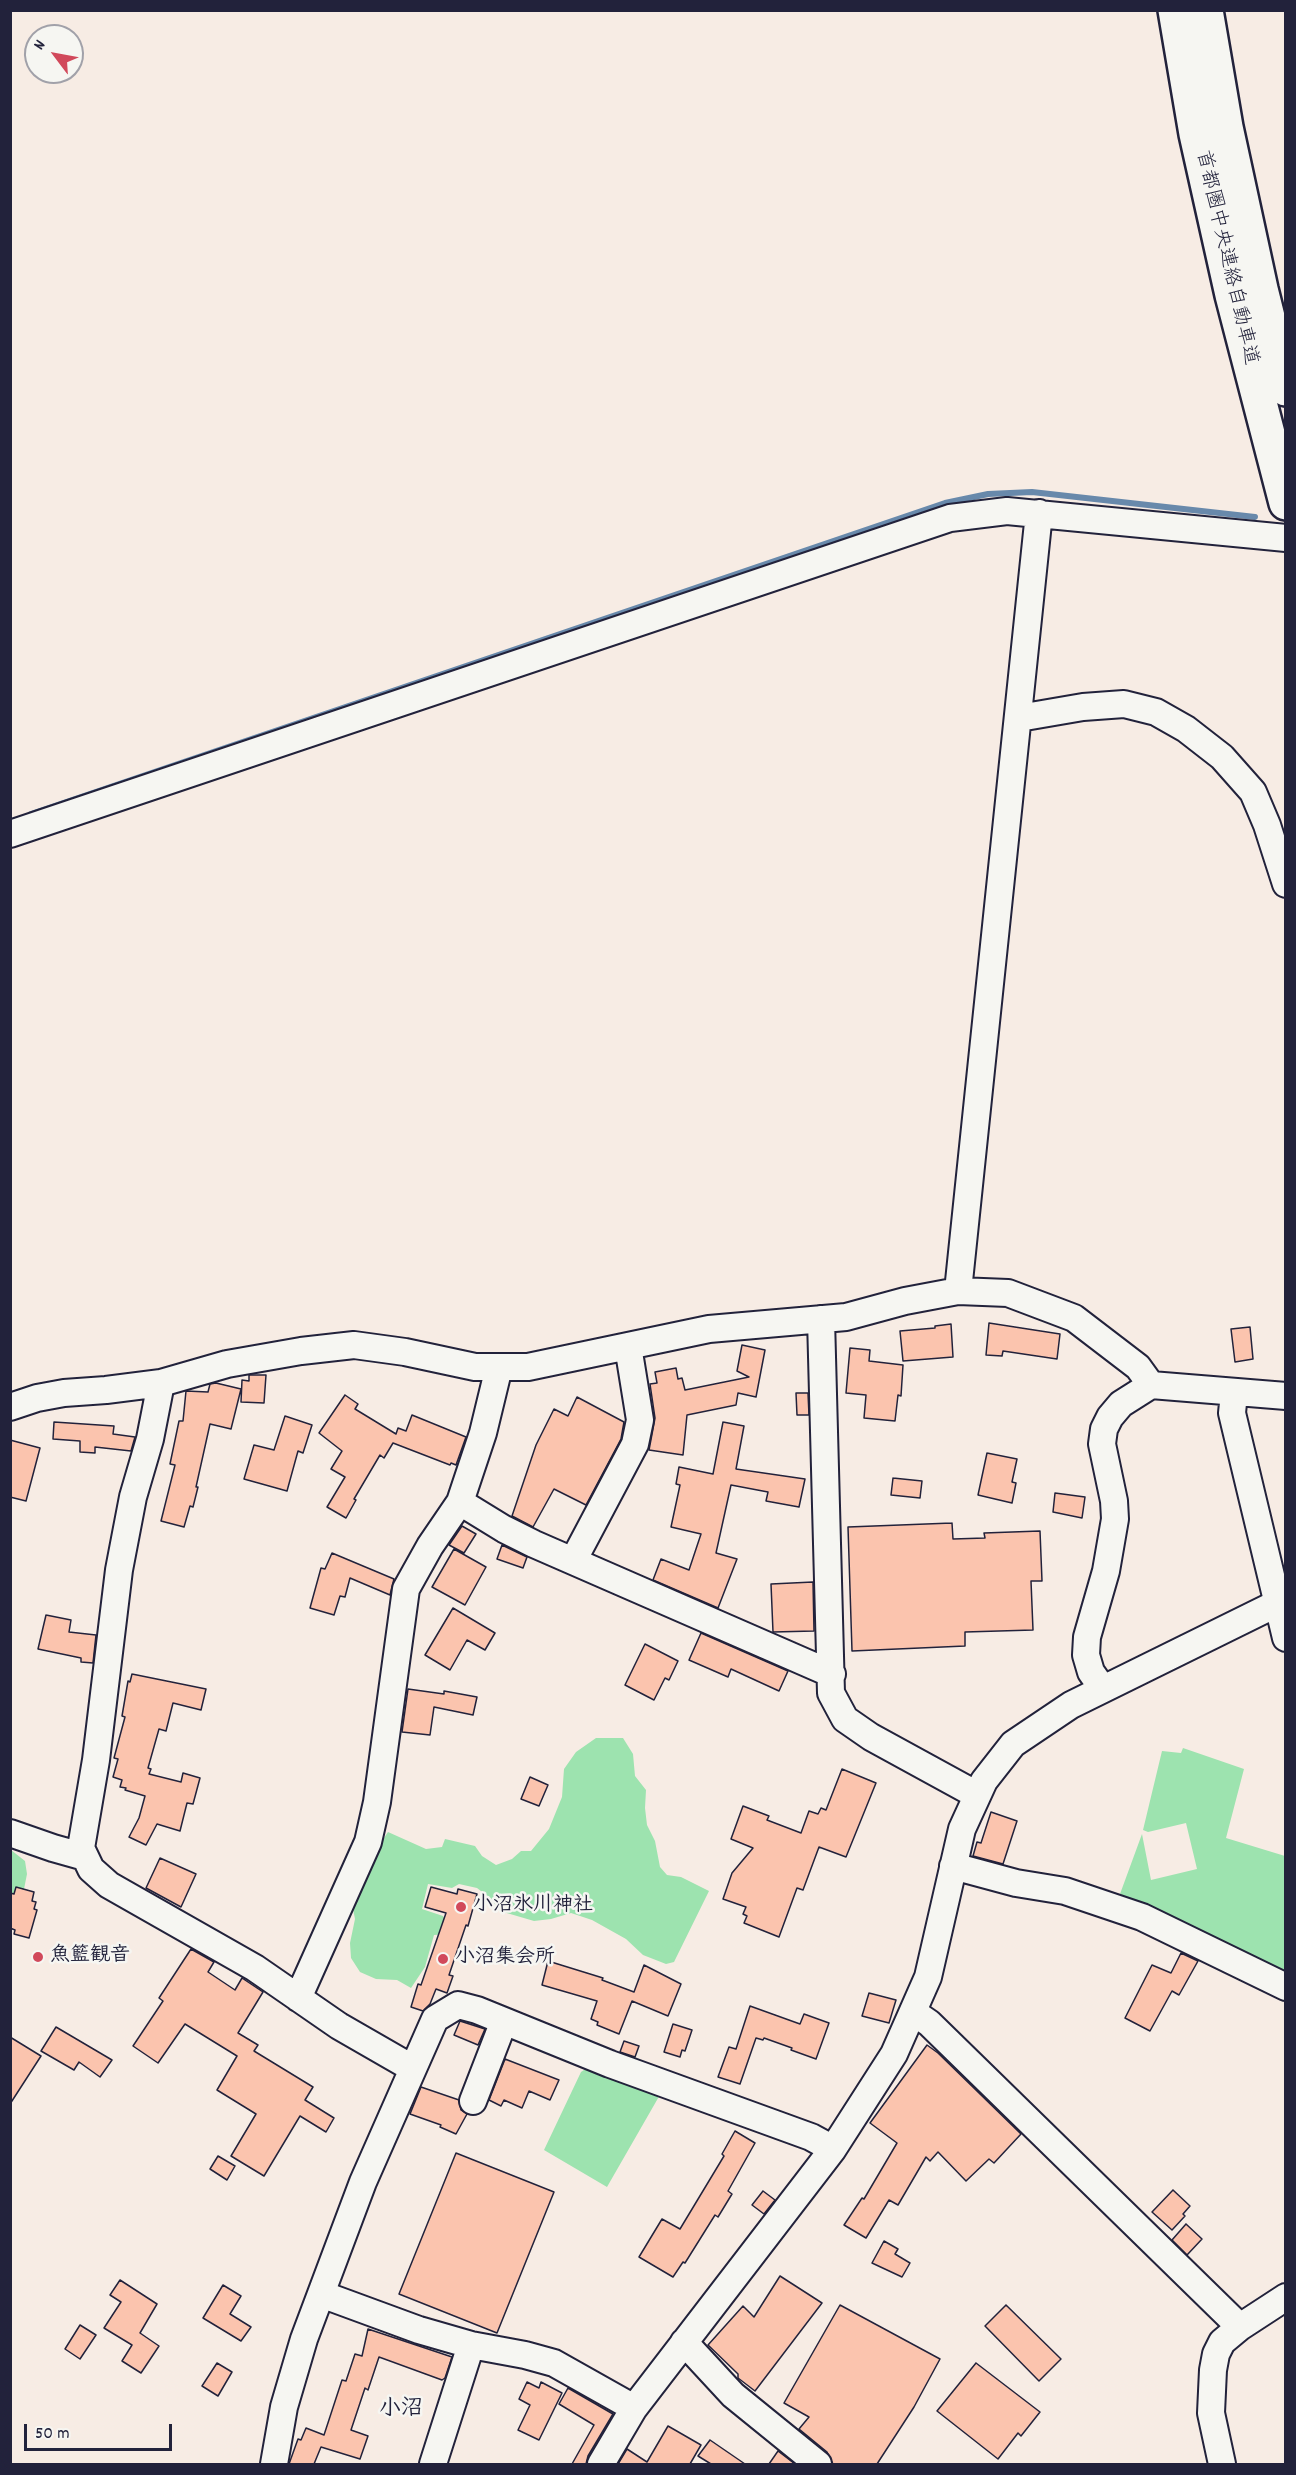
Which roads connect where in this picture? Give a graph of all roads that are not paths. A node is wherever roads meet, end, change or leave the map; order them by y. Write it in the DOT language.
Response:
graph roads {
  1 [pos="1174,10"];
  2 [pos="1206,10"];
  3 [pos="1286,389"];
  4 [pos="1286,503"];
  5 [pos="1039,513"];
  6 [pos="1286,538"];
  7 [pos="1019,718"];
  8 [pos="10,834"];
  9 [pos="1286,884"];
  10 [pos="958,1291"];
  11 [pos="821,1319"];
  12 [pos="628,1346"];
  13 [pos="499,1367"];
  14 [pos="161,1383"];
  15 [pos="1151,1384"];
  16 [pos="1234,1393"];
  17 [pos="1286,1396"];
  18 [pos="10,1407"];
  19 [pos="460,1502"];
  20 [pos="573,1560"];
  21 [pos="1281,1602"];
  22 [pos="1286,1638"];
  23 [pos="832,1674"];
  24 [pos="1103,1689"];
  25 [pos="977,1795"];
  26 [pos="10,1833"];
  27 [pos="85,1857"];
  28 [pos="953,1866"];
  29 [pos="1286,1987"];
  30 [pos="298,1998"];
  31 [pos="912,2012"];
  32 [pos="504,2020"];
  33 [pos="412,2068"];
  34 [pos="473,2101"];
  35 [pos="833,2149"];
  36 [pos="321,2294"];
  37 [pos="1286,2297"];
  38 [pos="1240,2327"];
  39 [pos="684,2342"];
  40 [pos="471,2345"];
  41 [pos="634,2408"];
  42 [pos="274,2464"];
  43 [pos="433,2464"];
  44 [pos="601,2464"];
  45 [pos="818,2464"];
  46 [pos="1222,2464"];
  1 -- 4 [label="highway, 首都圏中央連絡自動車道"];
  2 -- 3 [label="highway, 首都圏中央連絡自動車道"];
  5 -- 6 [label="street"];
  5 -- 7 [label="street"];
  5 -- 8 [label="street"];
  7 -- 9 [label="street"];
  7 -- 10 [label="street"];
  10 -- 11 [label="street"];
  10 -- 15 [label="street"];
  11 -- 12 [label="street"];
  11 -- 23 [label="street"];
  12 -- 13 [label="street"];
  12 -- 20 [label="street"];
  13 -- 14 [label="street"];
  13 -- 19 [label="street"];
  14 -- 18 [label="street"];
  14 -- 27 [label="street"];
  15 -- 16 [label="street"];
  15 -- 24 [label="street"];
  16 -- 17 [label="street"];
  16 -- 21 [label="street"];
  19 -- 20 [label="street"];
  19 -- 30 [label="street"];
  20 -- 23 [label="street"];
  21 -- 22 [label="street"];
  21 -- 24 [label="street"];
  23 -- 25 [label="street"];
  24 -- 25 [label="street"];
  25 -- 28 [label="street"];
  26 -- 27 [label="street"];
  27 -- 30 [label="street"];
  28 -- 29 [label="street"];
  28 -- 31 [label="street"];
  30 -- 33 [label="street"];
  31 -- 35 [label="street"];
  31 -- 38 [label="street"];
  32 -- 33 [label="street"];
  32 -- 34 [label="street"];
  32 -- 35 [label="street"];
  33 -- 36 [label="street"];
  35 -- 39 [label="street"];
  36 -- 40 [label="street"];
  36 -- 42 [label="street"];
  37 -- 38 [label="street"];
  38 -- 46 [label="street"];
  39 -- 41 [label="street"];
  39 -- 45 [label="street"];
  40 -- 41 [label="street"];
  40 -- 43 [label="street"];
  41 -- 44 [label="street"];
}
